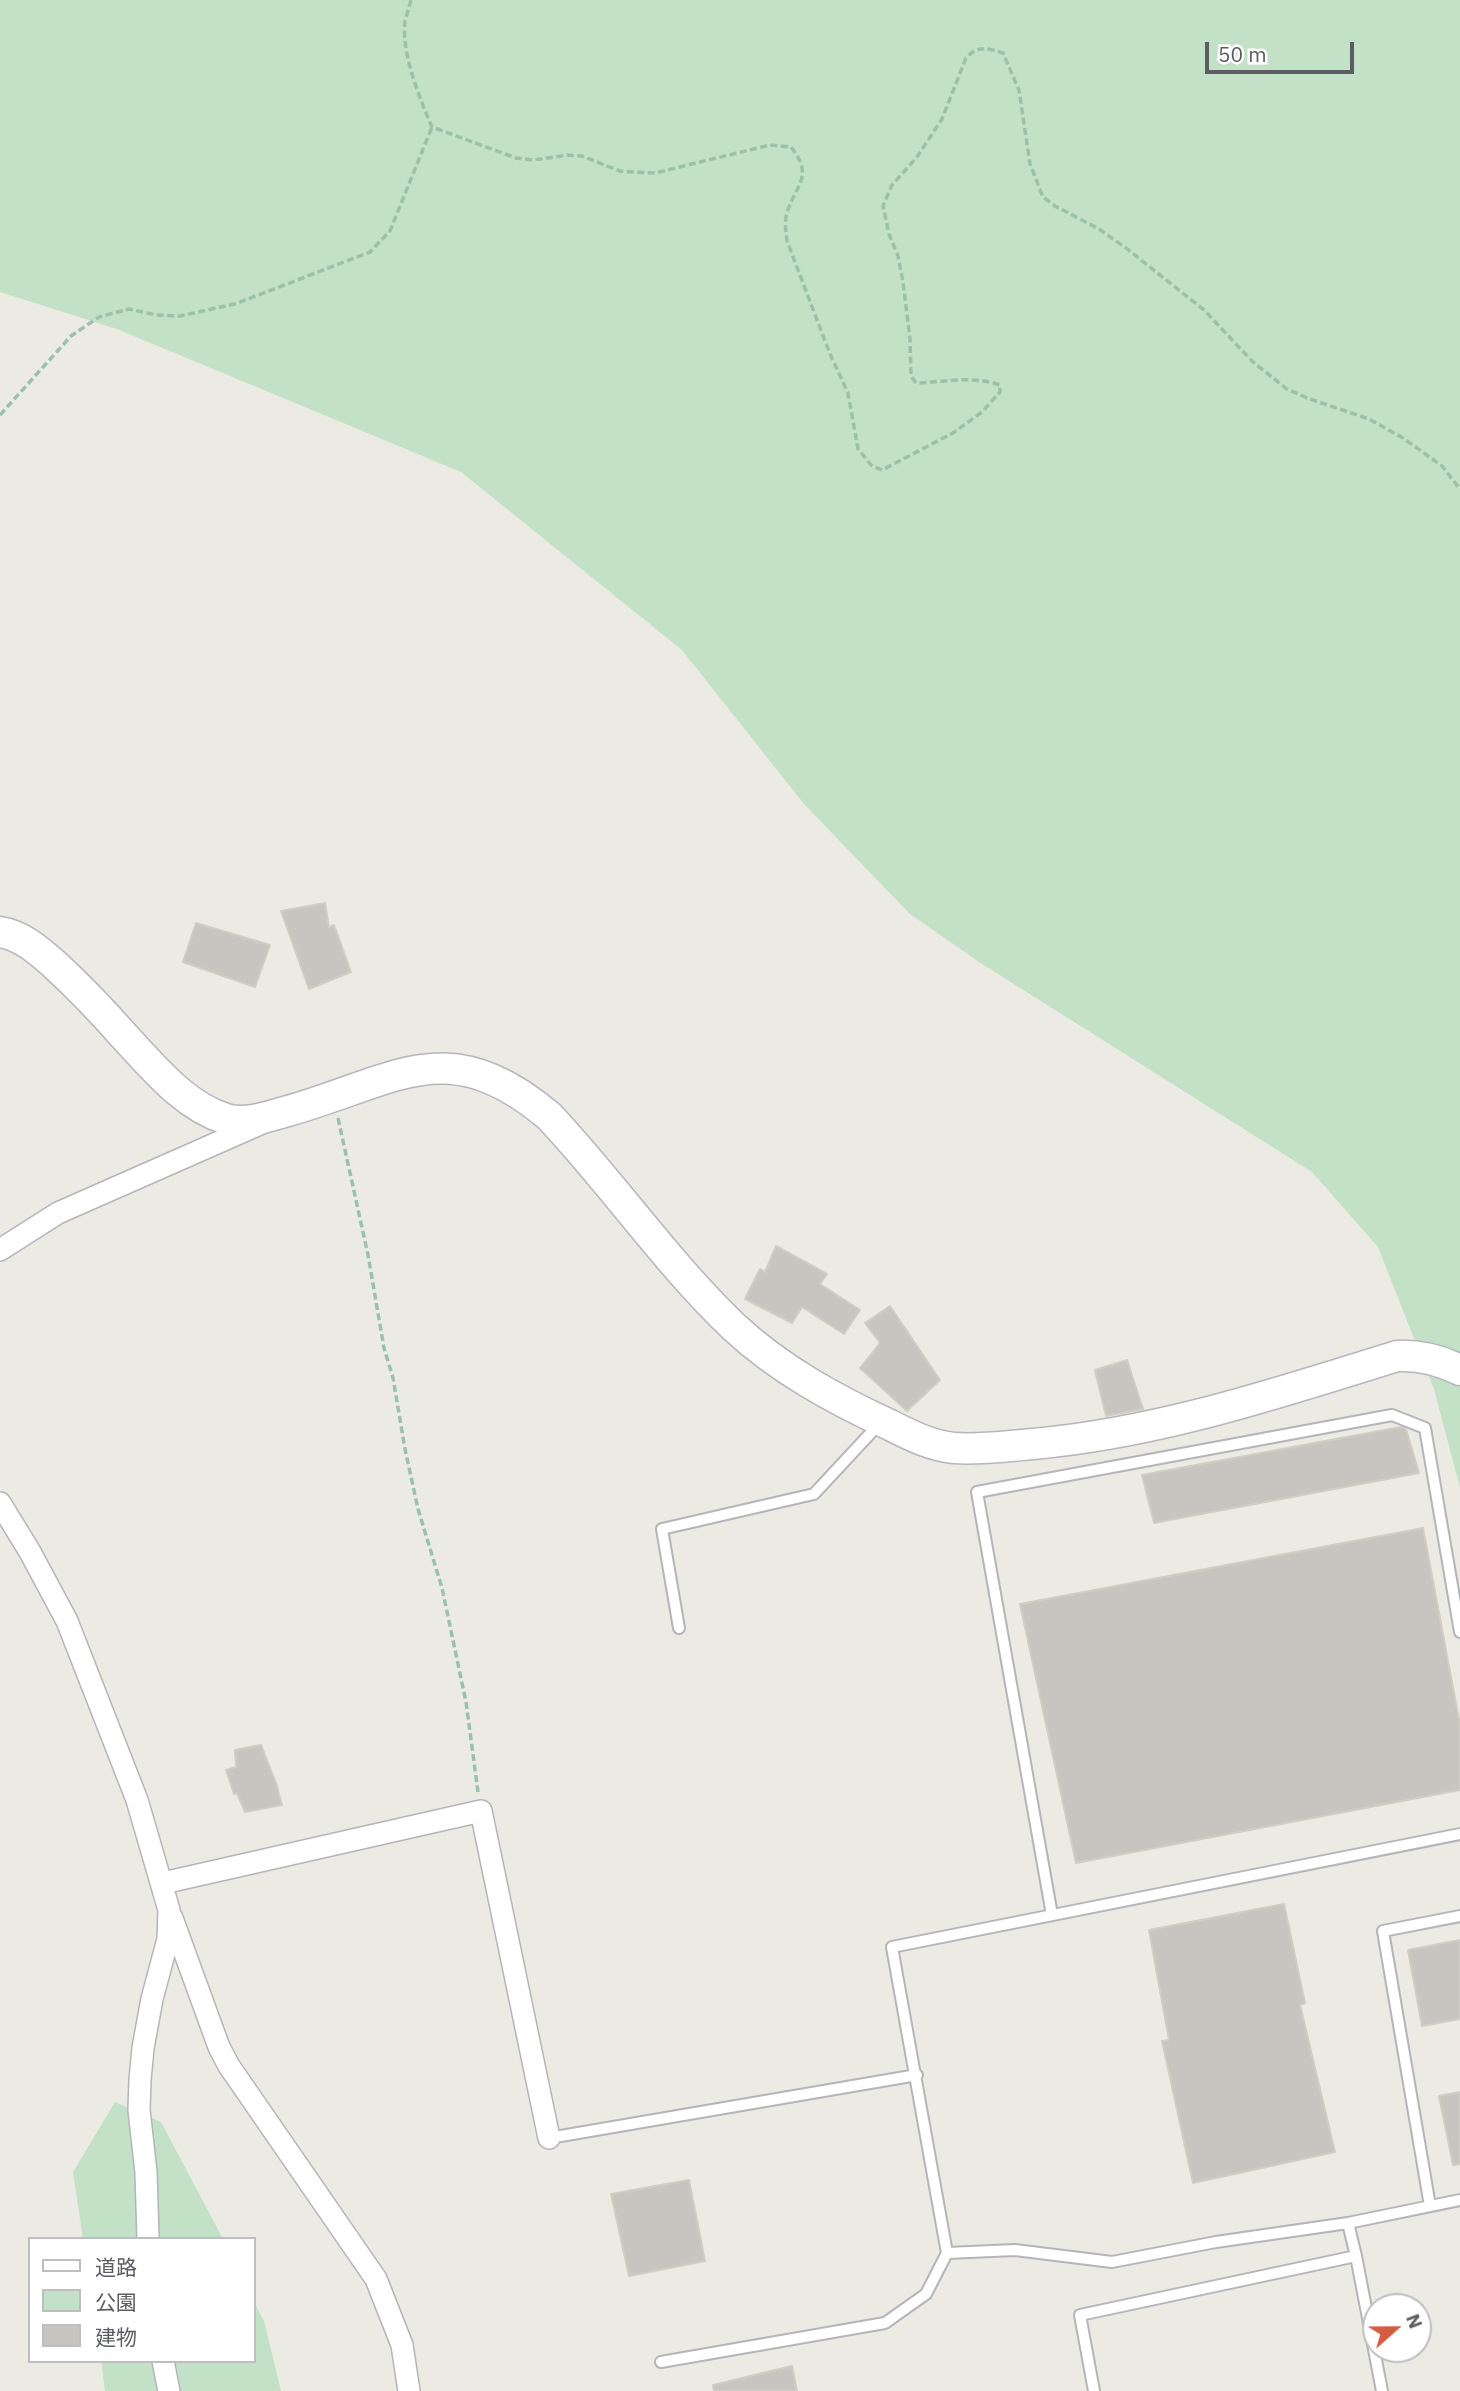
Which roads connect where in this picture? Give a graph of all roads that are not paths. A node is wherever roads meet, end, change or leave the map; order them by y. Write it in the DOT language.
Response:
graph roads {
  1 [pos="0,932"];
  2 [pos="294,1109"];
  3 [pos="0,1250"];
  4 [pos="1460,1370"];
  5 [pos="882,1422"];
  6 [pos="0,1503"];
  7 [pos="679,1629"];
  8 [pos="1460,1632"];
  9 [pos="1460,1834"];
  10 [pos="163,1884"];
  11 [pos="169,1910"];
  12 [pos="1052,1915"];
  13 [pos="1460,1916"];
  14 [pos="917,2075"];
  15 [pos="549,2138"];
  16 [pos="1460,2200"];
  17 [pos="1430,2206"];
  18 [pos="1348,2223"];
  19 [pos="148,2237"];
  20 [pos="947,2253"];
  21 [pos="1356,2256"];
  22 [pos="660,2362"];
  23 [pos="163,2363"];
  24 [pos="169,2391"];
  25 [pos="409,2391"];
  26 [pos="1094,2391"];
  27 [pos="1382,2391"];
  1 -- 2 [label="street"];
  2 -- 3 [label="street"];
  2 -- 5 [label="street"];
  4 -- 5 [label="street"];
  5 -- 7 [label="lane"];
  6 -- 10 [label="street"];
  8 -- 12 [label="lane"];
  9 -- 12 [label="lane"];
  10 -- 11 [label="street"];
  10 -- 15 [label="street"];
  11 -- 19 [label="street"];
  11 -- 25 [label="street"];
  12 -- 14 [label="lane"];
  13 -- 17 [label="lane"];
  14 -- 15 [label="lane"];
  14 -- 20 [label="lane"];
  16 -- 17 [label="lane"];
  17 -- 18 [label="lane"];
  18 -- 20 [label="lane"];
  18 -- 21 [label="lane"];
  20 -- 22 [label="lane"];
  21 -- 26 [label="lane"];
  21 -- 27 [label="lane"];
  23 -- 24 [label="street"];
}
